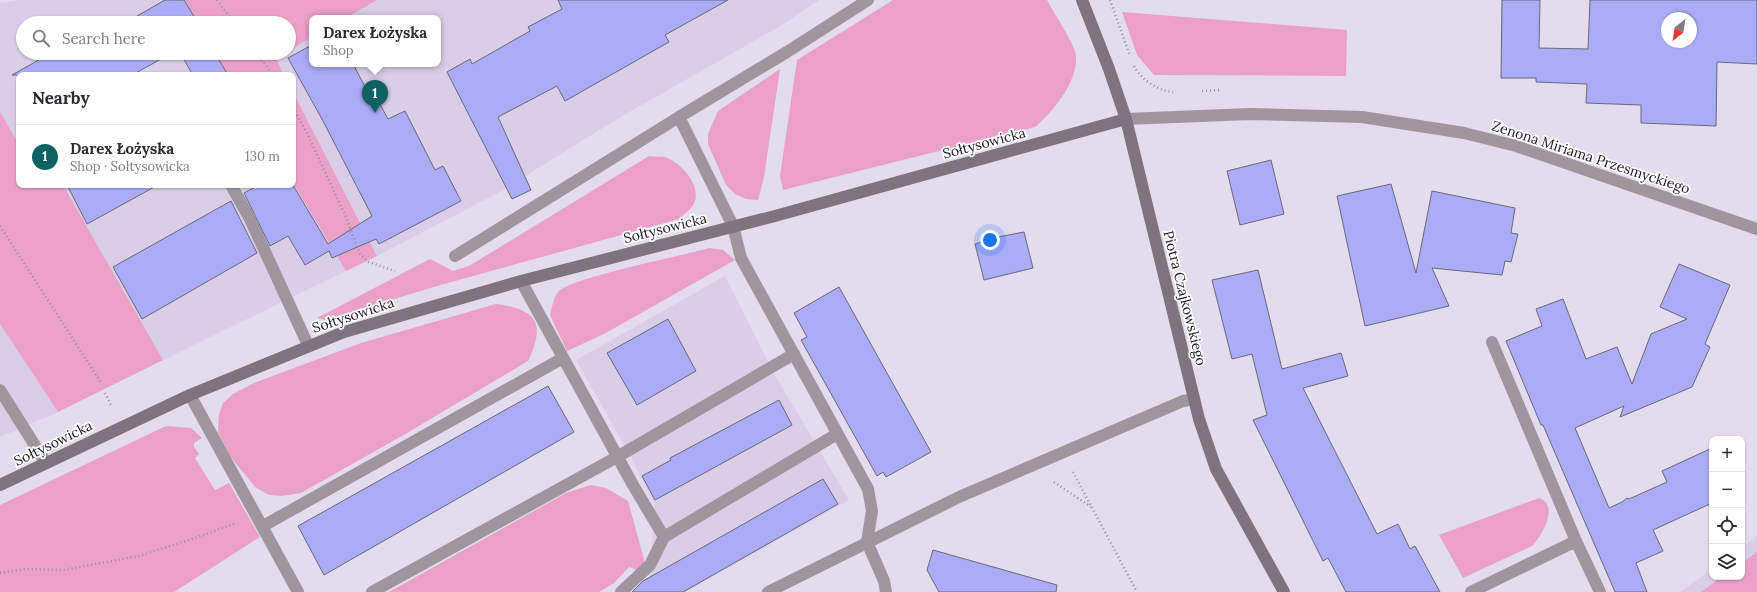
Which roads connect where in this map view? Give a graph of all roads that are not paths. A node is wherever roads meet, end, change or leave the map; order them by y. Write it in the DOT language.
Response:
graph roads {
  1 [pos="868,0"];
  2 [pos="1082,0"];
  3 [pos="679,117"];
  4 [pos="1126,119"];
  5 [pos="234,188"];
  6 [pos="733,226"];
  7 [pos="1757,229"];
  8 [pos="455,256"];
  9 [pos="521,281"];
  10 [pos="1492,342"];
  11 [pos="308,345"];
  12 [pos="794,354"];
  13 [pos="563,358"];
  14 [pos="0,390"];
  15 [pos="190,395"];
  16 [pos="1194,398"];
  17 [pos="837,434"];
  18 [pos="617,457"];
  19 [pos="46,464"];
  20 [pos="0,485"];
  21 [pos="263,526"];
  22 [pos="664,537"];
  23 [pos="1576,541"];
  24 [pos="867,542"];
  25 [pos="298,592"];
  26 [pos="372,592"];
  27 [pos="621,592"];
  28 [pos="768,592"];
  29 [pos="886,592"];
  30 [pos="1284,592"];
  31 [pos="1472,592"];
  32 [pos="1600,592"];
  1 -- 3 [label="street"];
  2 -- 4 [label="street, Piotra Czajkowskiego"];
  3 -- 6 [label="street"];
  3 -- 8 [label="street"];
  4 -- 6 [label="street, Sołtysowicka"];
  4 -- 7 [label="street, Zenona Miriama Przesmyckiego"];
  4 -- 16 [label="street, Piotra Czajkowskiego"];
  5 -- 11 [label="street"];
  6 -- 9 [label="street, Sołtysowicka"];
  6 -- 12 [label="street"];
  9 -- 11 [label="street, Sołtysowicka"];
  9 -- 13 [label="street"];
  10 -- 23 [label="street"];
  11 -- 15 [label="street, Sołtysowicka"];
  12 -- 17 [label="street"];
  12 -- 18 [label="street"];
  13 -- 18 [label="street"];
  13 -- 21 [label="street"];
  14 -- 19 [label="street"];
  15 -- 19 [label="street, Sołtysowicka"];
  15 -- 21 [label="street"];
  16 -- 24 [label="street"];
  16 -- 30 [label="street, Piotra Czajkowskiego"];
  17 -- 22 [label="street"];
  17 -- 24 [label="street"];
  18 -- 22 [label="street"];
  18 -- 26 [label="street"];
  19 -- 20 [label="street, Sołtysowicka"];
  21 -- 25 [label="street"];
  22 -- 27 [label="street"];
  23 -- 31 [label="street"];
  23 -- 32 [label="street"];
  24 -- 28 [label="street"];
  24 -- 29 [label="street"];
}
